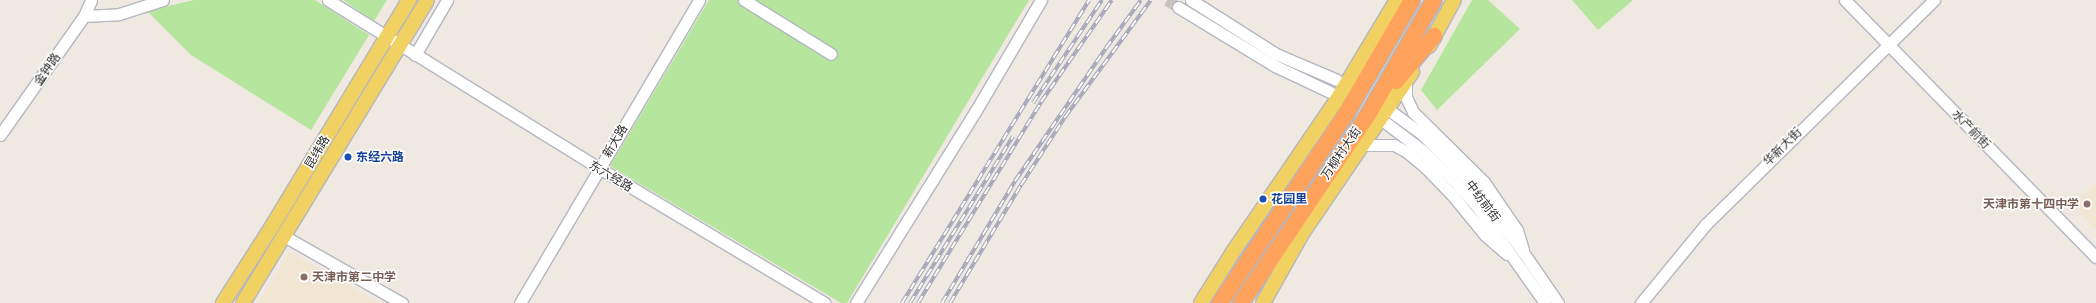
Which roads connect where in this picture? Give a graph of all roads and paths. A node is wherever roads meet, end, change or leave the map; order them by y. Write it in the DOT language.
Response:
graph roads {
  1 [pos="91,0"];
  2 [pos="163,0"];
  3 [pos="328,0"];
  4 [pos="409,0"];
  5 [pos="427,0"];
  6 [pos="447,0"];
  7 [pos="699,0"];
  8 [pos="744,0"];
  9 [pos="1041,0"];
  10 [pos="1191,0"];
  11 [pos="1412,0"];
  12 [pos="1434,0"];
  13 [pos="1454,0"];
  14 [pos="1845,0"];
  15 [pos="1934,0"];
  16 [pos="1396,2"];
  17 [pos="1178,7"];
  18 [pos="84,16"];
  19 [pos="1434,36"];
  20 [pos="387,38"];
  21 [pos="1888,43"];
  22 [pos="400,46"];
  23 [pos="830,54"];
  24 [pos="415,55"];
  25 [pos="1337,80"];
  26 [pos="1406,81"];
  27 [pos="1330,92"];
  28 [pos="1354,100"];
  29 [pos="1369,113"];
  30 [pos="1393,113"];
  31 [pos="1386,123"];
  32 [pos="0,136"];
  33 [pos="1360,145"];
  34 [pos="599,168"];
  35 [pos="1295,220"];
  36 [pos="284,236"];
  37 [pos="1259,242"];
  38 [pos="1523,252"];
  39 [pos="2096,257"];
  40 [pos="1513,258"];
  41 [pos="223,303"];
  42 [pos="242,303"];
  43 [pos="402,303"];
  44 [pos="520,303"];
  45 [pos="825,303"];
  46 [pos="856,303"];
  47 [pos="1201,303"];
  48 [pos="1208,303"];
  49 [pos="1220,303"];
  50 [pos="1241,303"];
  51 [pos="1250,303"];
  52 [pos="1263,303"];
  53 [pos="1545,303"];
  54 [pos="1558,303"];
  55 [pos="1641,303"];
  1 -- 18 [label="street, 金钟路"];
  2 -- 18 [label="street"];
  3 -- 20 [label="street, 东六经路"];
  4 -- 20 [label="main road, 昆纬路"];
  5 -- 22 [label="main road, 昆纬路"];
  6 -- 24 [label="street"];
  7 -- 34 [label="street, 新大路"];
  8 -- 23 [label="street"];
  9 -- 46 [label="street"];
  10 -- 25 [label="street"];
  11 -- 28 [label="highway, 万柳村大街"];
  12 -- 29 [label="highway, 万柳村大街"];
  13 -- 19 [label="main road"];
  14 -- 21 [label="street, 水产前街"];
  15 -- 21 [label="street, 华新大街"];
  16 -- 28 [label="main road"];
  16 -- 47 [label="main road"];
  17 -- 27 [label="street"];
  18 -- 32 [label="street, 金钟路"];
  19 -- 26 [label="main road"];
  19 -- 29 [label="highway"];
  20 -- 22 [label="street, 东六经路"];
  20 -- 41 [label="main road, 昆纬路"];
  21 -- 39 [label="street, 水产前街"];
  21 -- 55 [label="street, 华新大街"];
  22 -- 24 [label="street, 东六经路"];
  22 -- 36 [label="main road, 昆纬路"];
  24 -- 34 [label="street, 东六经路"];
  26 -- 33 [label="main road"];
  26 -- 38 [label="street"];
  28 -- 37 [label="highway, 万柳村大街"];
  29 -- 35 [label="highway, 万柳村大街"];
  30 -- 38 [label="street, 中纺前街"];
  31 -- 40 [label="street"];
  33 -- 40 [label="street"];
  33 -- 52 [label="main road"];
  34 -- 44 [label="street, 新大路"];
  34 -- 45 [label="street, 东六经路"];
  35 -- 50 [label="highway, 万柳村大街"];
  35 -- 51 [label="main road"];
  36 -- 42 [label="main road, 昆纬路"];
  36 -- 43 [label="street"];
  37 -- 48 [label="main road"];
  37 -- 49 [label="highway, 万柳村大街"];
  38 -- 54 [label="street, 中纺前街"];
  40 -- 53 [label="street"];
}
